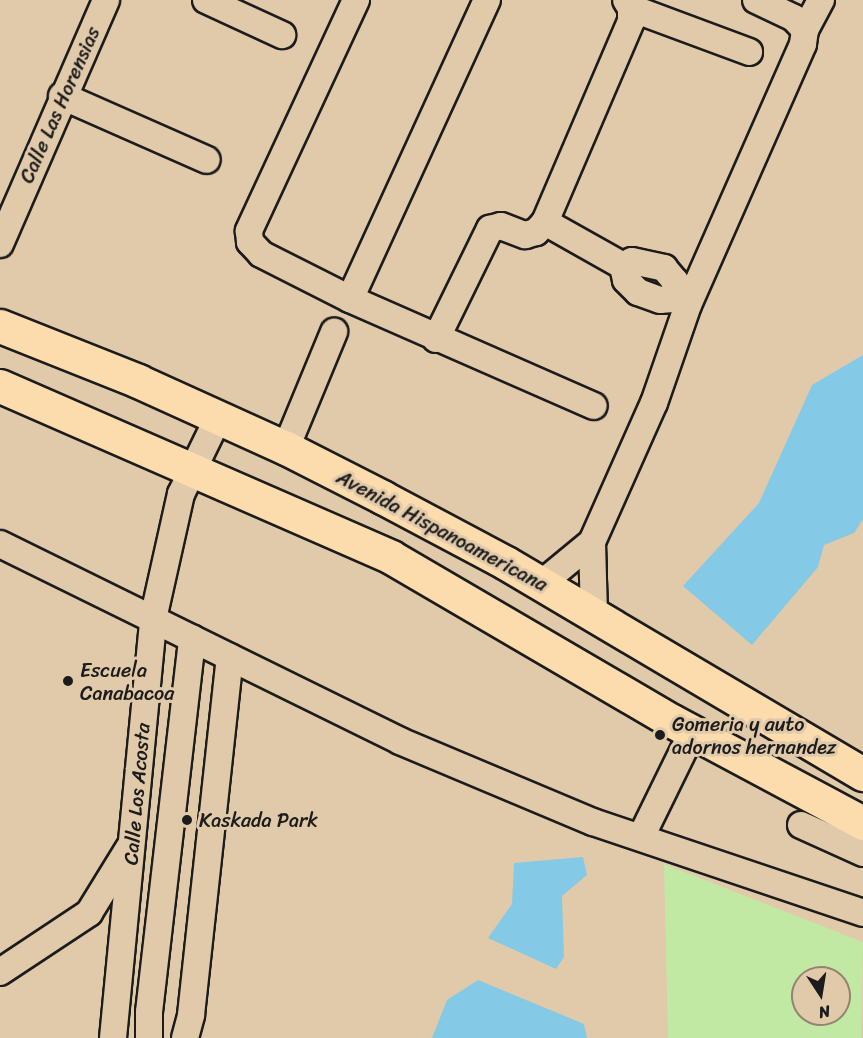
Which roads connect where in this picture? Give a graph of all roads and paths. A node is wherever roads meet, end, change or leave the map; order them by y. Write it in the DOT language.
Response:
graph roads {
  1 [pos="106,0"];
  2 [pos="206,0"];
  3 [pos="356,0"];
  4 [pos="487,0"];
  5 [pos="756,0"];
  6 [pos="821,0"];
  7 [pos="628,4"];
  8 [pos="805,30"];
  9 [pos="282,35"];
  10 [pos="749,52"];
  11 [pos="62,96"];
  12 [pos="207,160"];
  13 [pos="545,222"];
  14 [pos="0,244"];
  15 [pos="350,299"];
  16 [pos="682,302"];
  17 [pos="0,326"];
  18 [pos="334,332"];
  19 [pos="436,339"];
  20 [pos="0,386"];
  21 [pos="594,406"];
  22 [pos="218,418"];
  23 [pos="286,448"];
  24 [pos="192,468"];
  25 [pos="592,542"];
  26 [pos="0,544"];
  27 [pos="541,584"];
  28 [pos="594,614"];
  29 [pos="153,619"];
  30 [pos="192,638"];
  31 [pos="230,657"];
  32 [pos="693,733"];
  33 [pos="863,774"];
  34 [pos="801,825"];
  35 [pos="855,834"];
  36 [pos="641,837"];
  37 [pos="132,843"];
  38 [pos="863,913"];
  39 [pos="0,972"];
  40 [pos="113,1038"];
  41 [pos="149,1038"];
  42 [pos="185,1038"];
  1 -- 11 [label="street, Calle Las Horensias"];
  2 -- 9 [label="street"];
  3 -- 15 [label="street"];
  4 -- 15 [label="street"];
  5 -- 8 [label="street"];
  6 -- 8 [label="street"];
  7 -- 10 [label="street"];
  7 -- 13 [label="street"];
  8 -- 16 [label="street"];
  11 -- 12 [label="street"];
  11 -- 14 [label="street, Calle Las Horensias"];
  13 -- 16 [label="street"];
  13 -- 19 [label="street"];
  15 -- 19 [label="street"];
  16 -- 25 [label="street"];
  17 -- 22 [label="main road, Avenida Hispanoamericana"];
  18 -- 23 [label="street"];
  19 -- 21 [label="street"];
  20 -- 24 [label="main road"];
  22 -- 23 [label="main road, Avenida Hispanoamericana"];
  22 -- 24 [label="street, Calle Los Acosta"];
  23 -- 27 [label="main road, Avenida Hispanoamericana"];
  24 -- 29 [label="street, Calle Los Acosta"];
  24 -- 32 [label="main road"];
  25 -- 27 [label="street"];
  25 -- 28 [label="street"];
  26 -- 29 [label="street"];
  27 -- 28 [label="main road, Avenida Hispanoamericana"];
  28 -- 33 [label="main road, Avenida Hispanoamericana"];
  29 -- 30 [label="street"];
  29 -- 37 [label="street, Calle Los Acosta"];
  30 -- 31 [label="street"];
  30 -- 41 [label="street"];
  31 -- 36 [label="street"];
  31 -- 42 [label="street"];
  32 -- 35 [label="main road"];
  32 -- 36 [label="street"];
  34 -- 35 [label="street"];
  36 -- 38 [label="street"];
  37 -- 39 [label="street"];
  37 -- 40 [label="street, Calle Los Acosta"];
}
